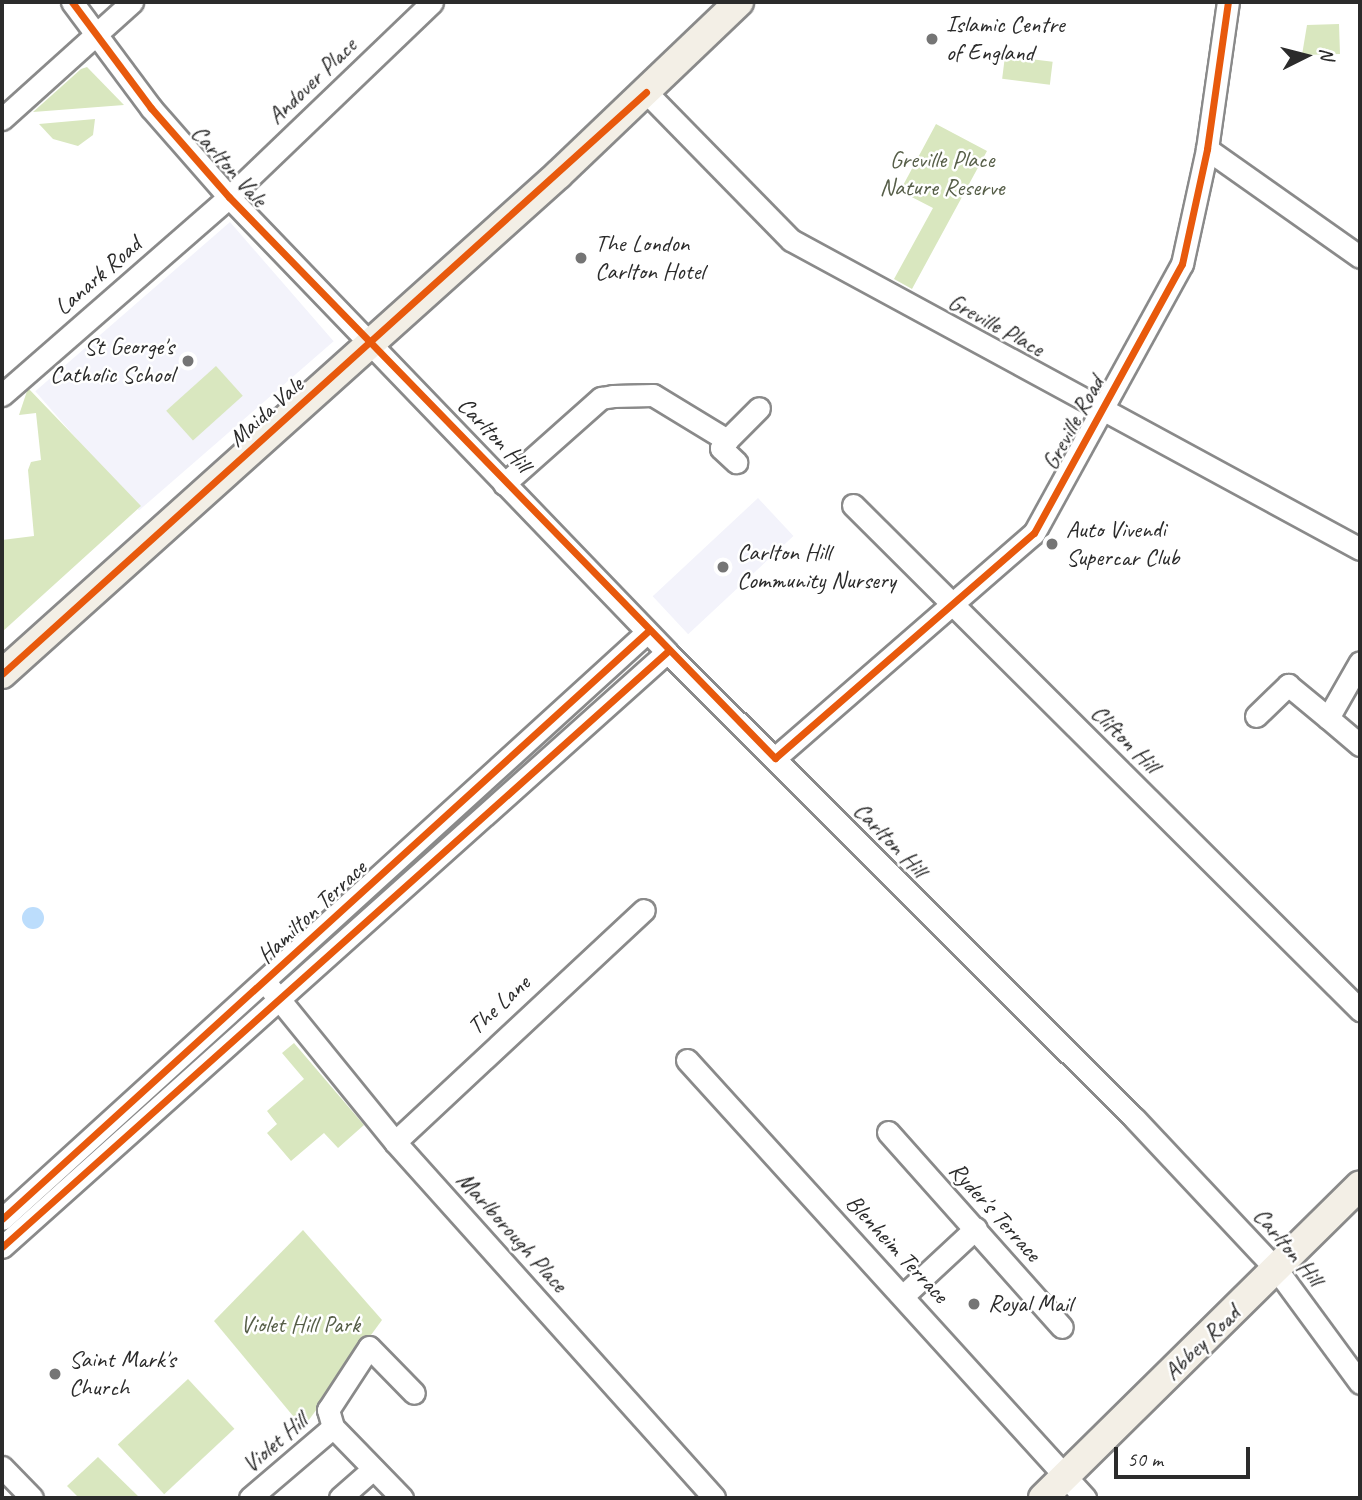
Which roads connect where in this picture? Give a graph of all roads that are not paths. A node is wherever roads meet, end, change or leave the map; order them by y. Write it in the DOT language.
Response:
graph roads {
  1 [pos="72,2"];
  2 [pos="132,2"];
  3 [pos="432,2"];
  4 [pos="738,2"];
  5 [pos="1228,2"];
  6 [pos="95,38"];
  7 [pos="646,92"];
  8 [pos="2,119"];
  9 [pos="1207,149"];
  10 [pos="229,197"];
  11 [pos="1360,257"];
  12 [pos="369,346"];
  13 [pos="2,395"];
  14 [pos="759,408"];
  15 [pos="1101,413"];
  16 [pos="727,440"];
  17 [pos="736,462"];
  18 [pos="504,484"];
  19 [pos="853,505"];
  20 [pos="1360,549"];
  21 [pos="955,606"];
  22 [pos="647,632"];
  23 [pos="667,652"];
  24 [pos="1360,662"];
  25 [pos="2,674"];
  26 [pos="1256,716"];
  27 [pos="1328,718"];
  28 [pos="1360,745"];
  29 [pos="775,758"];
  30 [pos="644,910"];
  31 [pos="271,989"];
  32 [pos="1360,1010"];
  33 [pos="687,1060"];
  34 [pos="888,1132"];
  35 [pos="395,1142"];
  36 [pos="1360,1185"];
  37 [pos="2,1219"];
  38 [pos="976,1228"];
  39 [pos="2,1247"];
  40 [pos="1277,1270"];
  41 [pos="904,1295"];
  42 [pos="1062,1327"];
  43 [pos="1360,1383"];
  44 [pos="414,1393"];
  45 [pos="333,1427"];
  46 [pos="2,1467"];
  47 [pos="373,1469"];
  48 [pos="1068,1474"];
  49 [pos="32,1498"];
  50 [pos="250,1498"];
  51 [pos="340,1498"];
  52 [pos="402,1498"];
  53 [pos="714,1498"];
  54 [pos="1042,1498"];
  55 [pos="1085,1498"];
  1 -- 6 [label="street, Carlton Vale"];
  2 -- 6 [label="street"];
  3 -- 10 [label="street, Andover Place"];
  4 -- 7 [label="main road, Maida Vale"];
  5 -- 9 [label="street, Greville Road"];
  6 -- 8 [label="street"];
  6 -- 10 [label="street, Carlton Vale"];
  7 -- 12 [label="main road, Maida Vale"];
  7 -- 15 [label="street, Greville Place"];
  9 -- 11 [label="street"];
  9 -- 15 [label="street, Greville Road"];
  10 -- 12 [label="street, Carlton Vale"];
  10 -- 13 [label="street, Lanark Road"];
  12 -- 18 [label="street, Carlton Hill"];
  12 -- 25 [label="main road, Maida Vale"];
  14 -- 16 [label="street"];
  15 -- 20 [label="street, Greville Place"];
  15 -- 21 [label="street, Greville Road"];
  16 -- 17 [label="street"];
  16 -- 18 [label="street"];
  18 -- 22 [label="street, Carlton Hill"];
  19 -- 21 [label="street, Clifton Hill"];
  21 -- 29 [label="street, Greville Road"];
  21 -- 32 [label="street, Clifton Hill"];
  22 -- 23 [label="street, Carlton Hill"];
  22 -- 31 [label="street, Hamilton Terrace"];
  23 -- 29 [label="street, Carlton Hill"];
  23 -- 31 [label="street, Hamilton Terrace"];
  24 -- 27 [label="street"];
  26 -- 27 [label="street"];
  27 -- 28 [label="street"];
  29 -- 40 [label="street, Carlton Hill"];
  30 -- 35 [label="street, The Lane"];
  31 -- 35 [label="street, Marlborough Place"];
  31 -- 37 [label="street, Hamilton Terrace"];
  31 -- 39 [label="street, Hamilton Terrace"];
  33 -- 41 [label="street, Blenheim Terrace"];
  34 -- 38 [label="street, Ryder's Terrace"];
  35 -- 53 [label="street, Marlborough Place"];
  36 -- 40 [label="main road, Abbey Road"];
  38 -- 41 [label="street"];
  38 -- 42 [label="street, Ryder's Terrace"];
  40 -- 43 [label="street, Carlton Hill"];
  40 -- 48 [label="main road, Abbey Road"];
  41 -- 48 [label="street, Blenheim Terrace"];
  44 -- 45 [label="street"];
  45 -- 47 [label="street"];
  45 -- 50 [label="street, Violet Hill"];
  46 -- 49 [label="street"];
  47 -- 51 [label="street"];
  47 -- 52 [label="street"];
  48 -- 54 [label="main road, Abbey Road"];
  48 -- 55 [label="street, Blenheim Terrace"];
}
